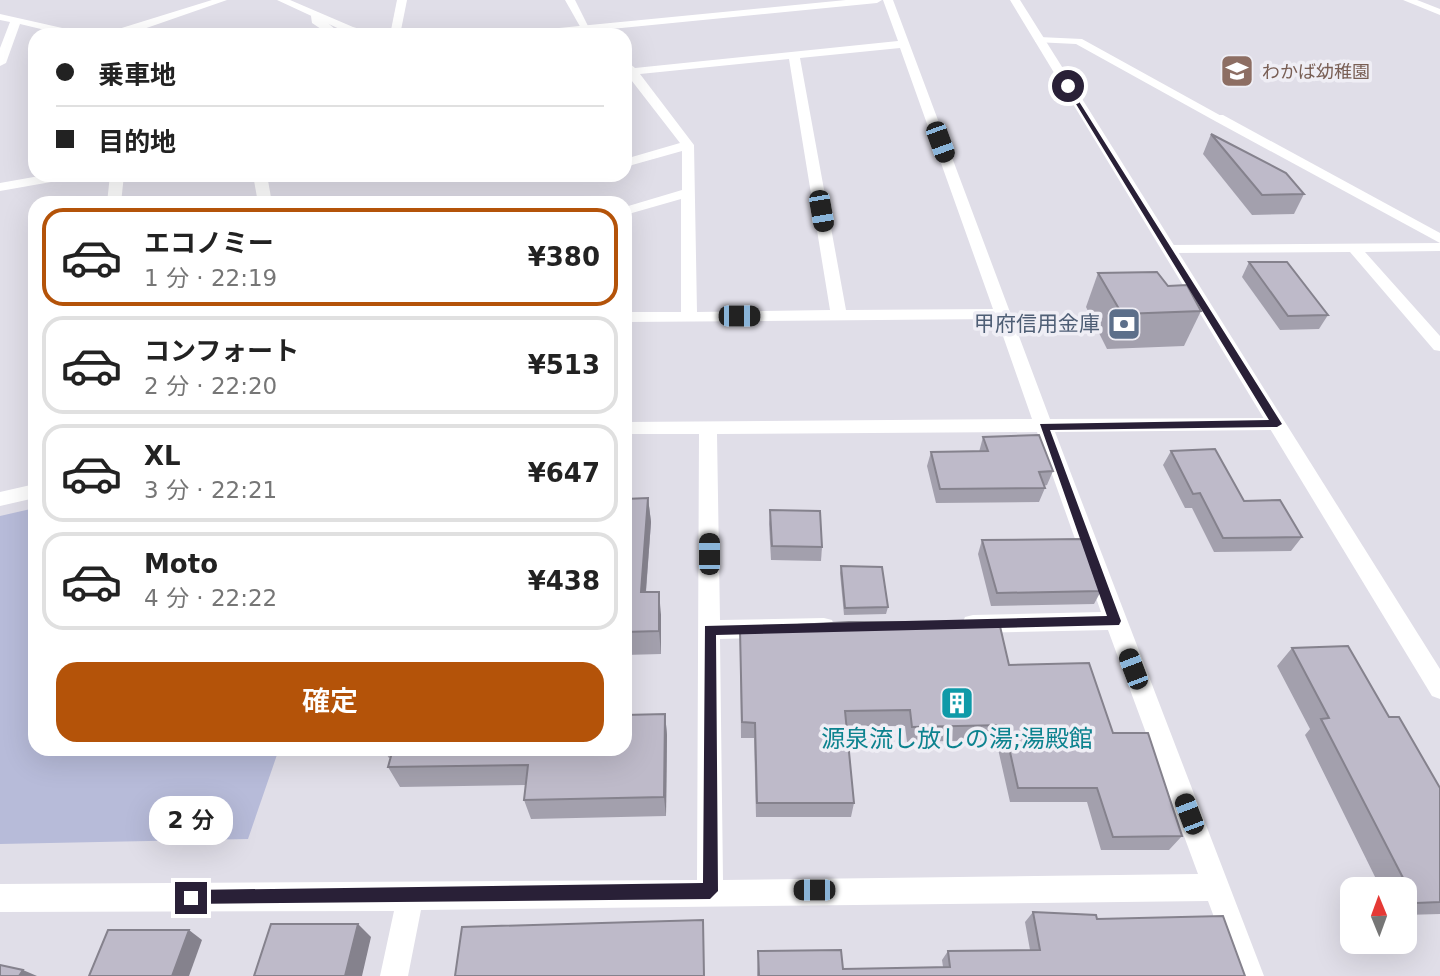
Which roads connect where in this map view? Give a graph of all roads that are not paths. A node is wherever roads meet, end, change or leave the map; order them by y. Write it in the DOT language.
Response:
graph roads {
  1 [pos="187,0"];
  2 [pos="222,0"];
  3 [pos="282,0"];
  4 [pos="402,0"];
  5 [pos="570,0"];
  6 [pos="877,0"];
  7 [pos="888,0"];
  8 [pos="1015,0"];
  9 [pos="1408,0"];
  10 [pos="832,2"];
  11 [pos="1440,12"];
  12 [pos="175,16"];
  13 [pos="316,16"];
  14 [pos="0,17"];
  15 [pos="16,20"];
  16 [pos="50,28"];
  17 [pos="130,28"];
  18 [pos="167,28"];
  19 [pos="327,28"];
  20 [pos="345,28"];
  21 [pos="397,28"];
  22 [pos="586,28"];
  23 [pos="626,28"];
  24 [pos="1039,40"];
  25 [pos="903,44"];
  26 [pos="794,55"];
  27 [pos="0,63"];
  28 [pos="632,67"];
  29 [pos="632,72"];
  30 [pos="688,145"];
  31 [pos="632,161"];
  32 [pos="28,182"];
  33 [pos="0,187"];
  34 [pos="689,192"];
  35 [pos="632,209"];
  36 [pos="1440,239"];
  37 [pos="1440,247"];
  38 [pos="1354,248"];
  39 [pos="1169,249"];
  40 [pos="1005,314"];
  41 [pos="839,315"];
  42 [pos="689,316"];
  43 [pos="632,317"];
  44 [pos="1440,346"];
  45 [pos="1277,424"];
  46 [pos="708,427"];
  47 [pos="1044,427"];
  48 [pos="632,428"];
  49 [pos="28,493"];
  50 [pos="0,499"];
  51 [pos="1115,621"];
  52 [pos="947,625"];
  53 [pos="850,627"];
  54 [pos="710,630"];
  55 [pos="1440,689"];
  56 [pos="1217,887"];
  57 [pos="710,891"];
  58 [pos="410,897"];
  59 [pos="0,898"];
  60 [pos="394,976"];
  61 [pos="1250,976"];
  1 -- 12 [label="street"];
  2 -- 12 [label="street"];
  3 -- 13 [label="street"];
  4 -- 21 [label="street"];
  5 -- 22 [label="street"];
  6 -- 10 [label="street"];
  7 -- 25 [label="street"];
  8 -- 24 [label="street"];
  9 -- 11 [label="street"];
  10 -- 23 [label="street"];
  12 -- 17 [label="street"];
  12 -- 18 [label="street"];
  13 -- 19 [label="street"];
  13 -- 20 [label="street"];
  14 -- 15 [label="street"];
  15 -- 16 [label="street"];
  15 -- 27 [label="street"];
  24 -- 36 [label="street"];
  24 -- 39 [label="street"];
  25 -- 26 [label="street"];
  25 -- 40 [label="street"];
  26 -- 28 [label="street"];
  26 -- 41 [label="street"];
  29 -- 30 [label="street"];
  30 -- 31 [label="street"];
  30 -- 34 [label="street"];
  32 -- 33 [label="street"];
  34 -- 35 [label="street"];
  34 -- 42 [label="street"];
  37 -- 38 [label="street"];
  38 -- 39 [label="street"];
  38 -- 44 [label="street"];
  39 -- 45 [label="street"];
  40 -- 41 [label="street"];
  40 -- 47 [label="street"];
  41 -- 42 [label="street"];
  42 -- 43 [label="street"];
  45 -- 47 [label="street"];
  45 -- 55 [label="street"];
  46 -- 47 [label="street"];
  46 -- 48 [label="street"];
  46 -- 54 [label="street"];
  47 -- 51 [label="street"];
  49 -- 50 [label="street"];
  51 -- 52 [label="street"];
  51 -- 56 [label="street"];
  53 -- 54 [label="street"];
  54 -- 57 [label="street"];
  56 -- 57 [label="street"];
  56 -- 61 [label="street"];
  57 -- 58 [label="street"];
  58 -- 59 [label="street"];
  58 -- 60 [label="street"];
}
